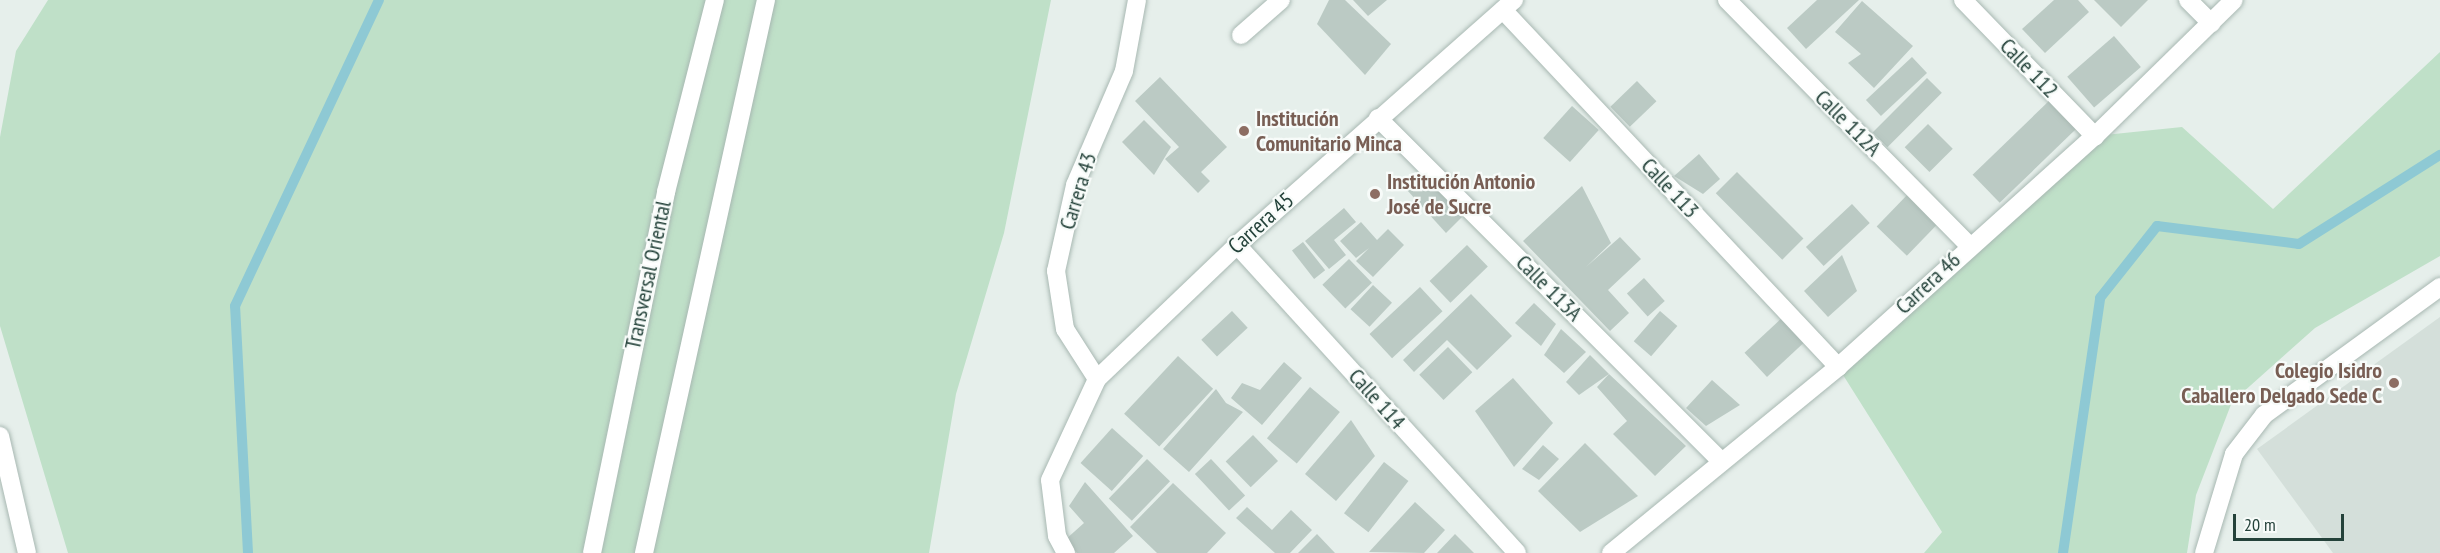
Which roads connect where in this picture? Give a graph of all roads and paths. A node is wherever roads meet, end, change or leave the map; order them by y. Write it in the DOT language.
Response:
graph roads {
  1 [pos="715,0"];
  2 [pos="766,0"];
  3 [pos="1137,0"];
  4 [pos="1281,0"];
  5 [pos="1727,0"];
  6 [pos="1963,0"];
  7 [pos="2188,0"];
  8 [pos="2234,0"];
  9 [pos="1508,5"];
  10 [pos="2211,23"];
  11 [pos="1241,35"];
  12 [pos="1378,118"];
  13 [pos="2095,136"];
  14 [pos="1237,245"];
  15 [pos="1969,245"];
  16 [pos="2440,287"];
  17 [pos="1838,367"];
  18 [pos="1097,379"];
  19 [pos="0,436"];
  20 [pos="1719,459"];
  21 [pos="27,553"];
  22 [pos="592,553"];
  23 [pos="644,553"];
  24 [pos="1066,553"];
  25 [pos="1517,553"];
  26 [pos="1611,553"];
  27 [pos="2204,553"];
  1 -- 22 [label="street, Transversal Oriental"];
  2 -- 23 [label="street"];
  3 -- 18 [label="street, Carrera 43"];
  4 -- 11 [label="street"];
  5 -- 15 [label="street, Calle 112A"];
  6 -- 13 [label="street, Calle 112"];
  7 -- 10 [label="street"];
  8 -- 10 [label="street, Carrera 46"];
  9 -- 12 [label="street, Carrera 45"];
  9 -- 17 [label="street, Calle 113"];
  10 -- 13 [label="street, Carrera 46"];
  12 -- 14 [label="street, Carrera 45"];
  12 -- 20 [label="street, Calle 113A"];
  13 -- 15 [label="street, Carrera 46"];
  14 -- 18 [label="street, Carrera 45"];
  14 -- 25 [label="street, Calle 114"];
  15 -- 17 [label="street, Carrera 46"];
  16 -- 27 [label="street"];
  17 -- 20 [label="street, Carrera 46"];
  18 -- 24 [label="street, Carrera 45"];
  19 -- 21 [label="street"];
  20 -- 26 [label="street, Carrera 46"];
}
